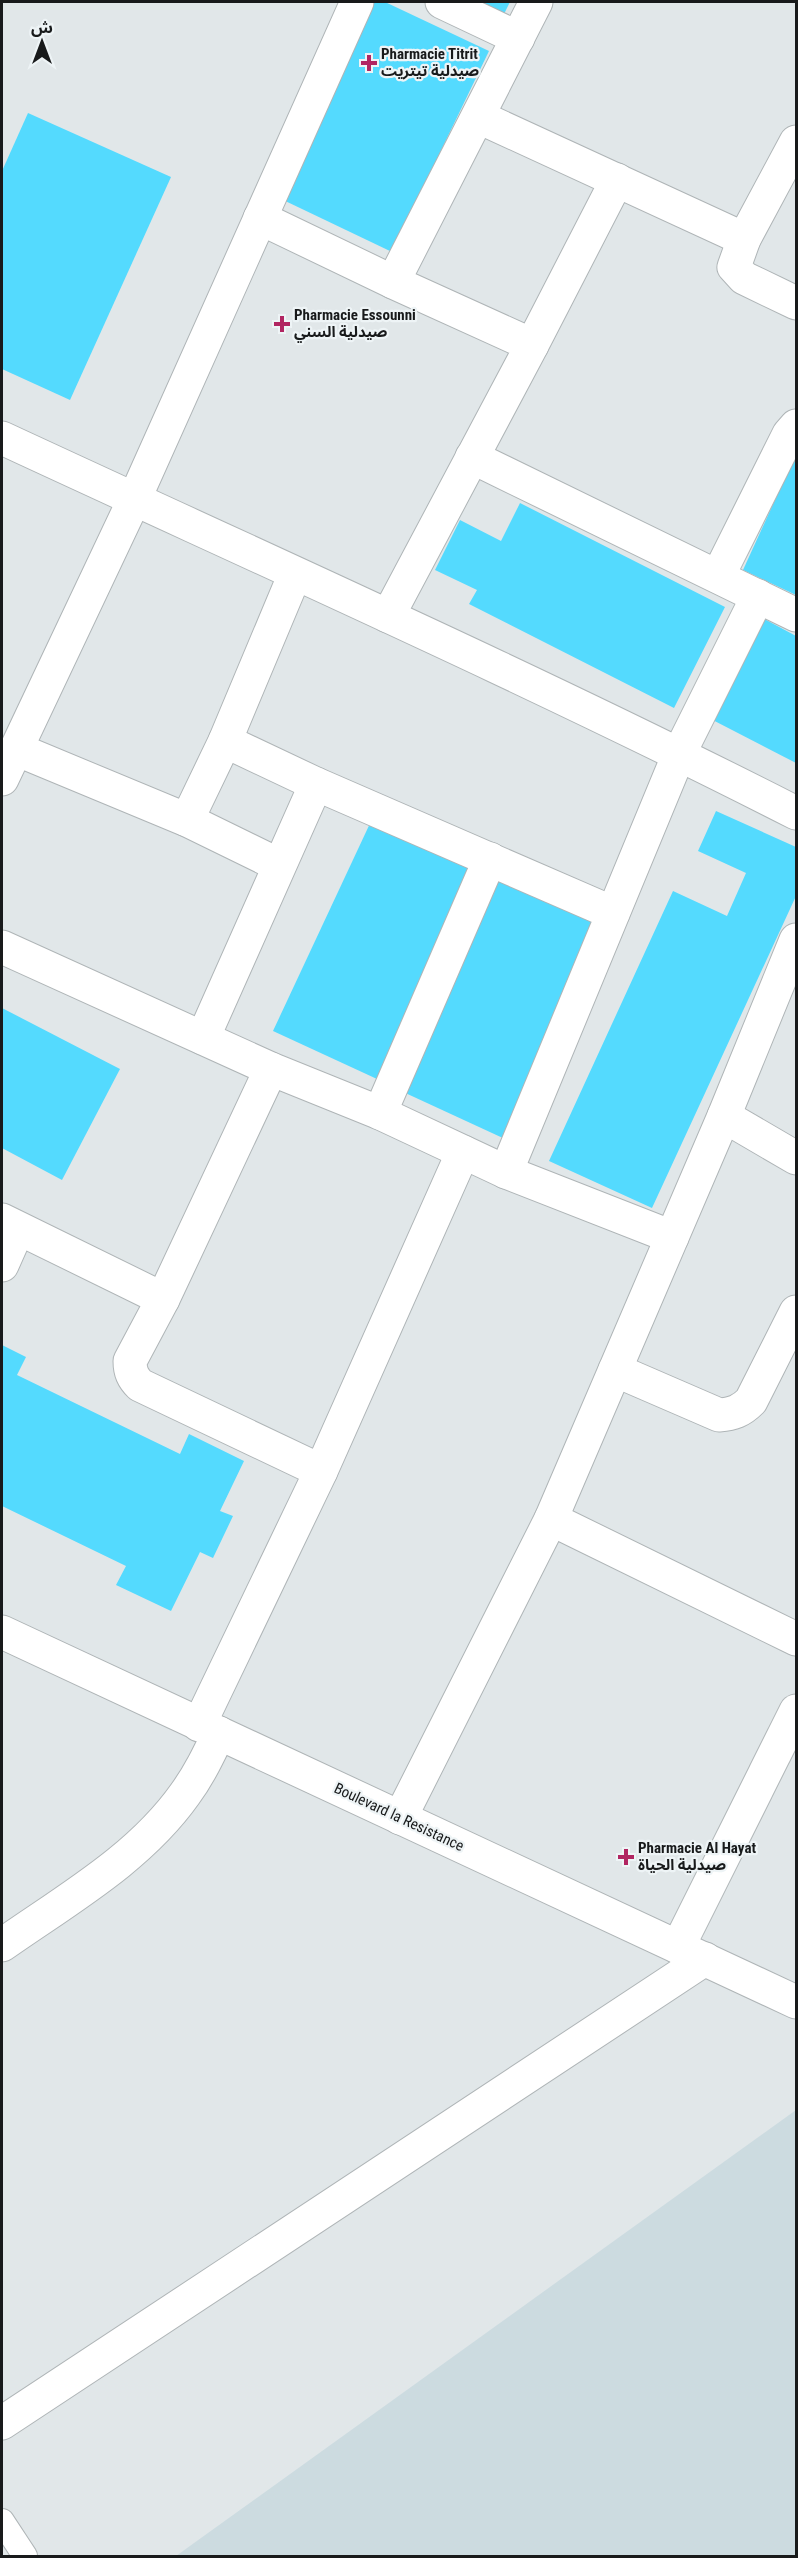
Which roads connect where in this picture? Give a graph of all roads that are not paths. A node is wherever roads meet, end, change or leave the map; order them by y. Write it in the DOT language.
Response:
graph roads {
  1 [pos="357,2"];
  2 [pos="442,2"];
  3 [pos="536,2"];
  4 [pos="518,38"];
  5 [pos="479,117"];
  6 [pos="796,142"];
  7 [pos="617,180"];
  8 [pos="260,218"];
  9 [pos="744,239"];
  10 [pos="393,282"];
  11 [pos="796,303"];
  12 [pos="532,345"];
  13 [pos="796,426"];
  14 [pos="2,438"];
  15 [pos="472,457"];
  16 [pos="134,500"];
  17 [pos="295,574"];
  18 [pos="718,576"];
  19 [pos="758,596"];
  20 [pos="796,615"];
  21 [pos="388,616"];
  22 [pos="225,741"];
  23 [pos="16,749"];
  24 [pos="679,754"];
  25 [pos="2,779"];
  26 [pos="316,784"];
  27 [pos="796,813"];
  28 [pos="187,820"];
  29 [pos="490,859"];
  30 [pos="279,865"];
  31 [pos="613,913"];
  32 [pos="796,940"];
  33 [pos="2,947"];
  34 [pos="203,1038"];
  35 [pos="271,1069"];
  36 [pos="380,1113"];
  37 [pos="724,1116"];
  38 [pos="463,1152"];
  39 [pos="796,1158"];
  40 [pos="506,1172"];
  41 [pos="10,1224"];
  42 [pos="672,1237"];
  43 [pos="2,1265"];
  44 [pos="164,1299"];
  45 [pos="796,1312"];
  46 [pos="615,1370"];
  47 [pos="321,1471"];
  48 [pos="551,1519"];
  49 [pos="2,1632"];
  50 [pos="796,1639"];
  51 [pos="796,1711"];
  52 [pos="209,1729"];
  53 [pos="400,1818"];
  54 [pos="2,1945"];
  55 [pos="691,1953"];
  56 [pos="796,2002"];
  57 [pos="2,2422"];
  58 [pos="2,2522"];
  59 [pos="26,2556"];
  1 -- 8 [label="street"];
  2 -- 4 [label="street"];
  3 -- 4 [label="street"];
  4 -- 5 [label="street"];
  5 -- 7 [label="street"];
  5 -- 10 [label="street"];
  6 -- 9 [label="street"];
  7 -- 9 [label="street"];
  7 -- 12 [label="street"];
  8 -- 10 [label="street"];
  8 -- 16 [label="street"];
  9 -- 11 [label="street"];
  10 -- 12 [label="street"];
  12 -- 15 [label="street"];
  13 -- 18 [label="street"];
  14 -- 16 [label="street"];
  15 -- 18 [label="street"];
  15 -- 21 [label="street"];
  16 -- 17 [label="street"];
  16 -- 23 [label="street"];
  17 -- 21 [label="street"];
  17 -- 22 [label="street"];
  18 -- 19 [label="street"];
  19 -- 20 [label="street"];
  19 -- 24 [label="street"];
  21 -- 24 [label="street"];
  22 -- 26 [label="street"];
  22 -- 28 [label="street"];
  23 -- 25 [label="street"];
  23 -- 28 [label="street"];
  24 -- 27 [label="street"];
  24 -- 31 [label="street"];
  26 -- 29 [label="street"];
  26 -- 30 [label="street"];
  28 -- 30 [label="street"];
  29 -- 31 [label="street"];
  29 -- 36 [label="street"];
  30 -- 34 [label="street"];
  31 -- 40 [label="street"];
  32 -- 37 [label="street"];
  33 -- 34 [label="street"];
  34 -- 35 [label="street"];
  35 -- 36 [label="street"];
  35 -- 44 [label="street"];
  36 -- 38 [label="street"];
  37 -- 39 [label="street"];
  37 -- 42 [label="street"];
  38 -- 40 [label="street"];
  38 -- 47 [label="street"];
  40 -- 42 [label="street"];
  41 -- 43 [label="street"];
  41 -- 44 [label="street"];
  42 -- 46 [label="street"];
  44 -- 47 [label="street"];
  45 -- 46 [label="street"];
  46 -- 48 [label="street"];
  47 -- 52 [label="street"];
  48 -- 50 [label="street"];
  48 -- 53 [label="street"];
  49 -- 52 [label="street, Boulevard la Resistance"];
  51 -- 55 [label="street"];
  52 -- 53 [label="street, Boulevard la Resistance"];
  52 -- 54 [label="street"];
  53 -- 55 [label="street, Boulevard la Resistance"];
  55 -- 56 [label="street, Boulevard la Resistance"];
  55 -- 57 [label="street"];
  58 -- 59 [label="lane"];
}
